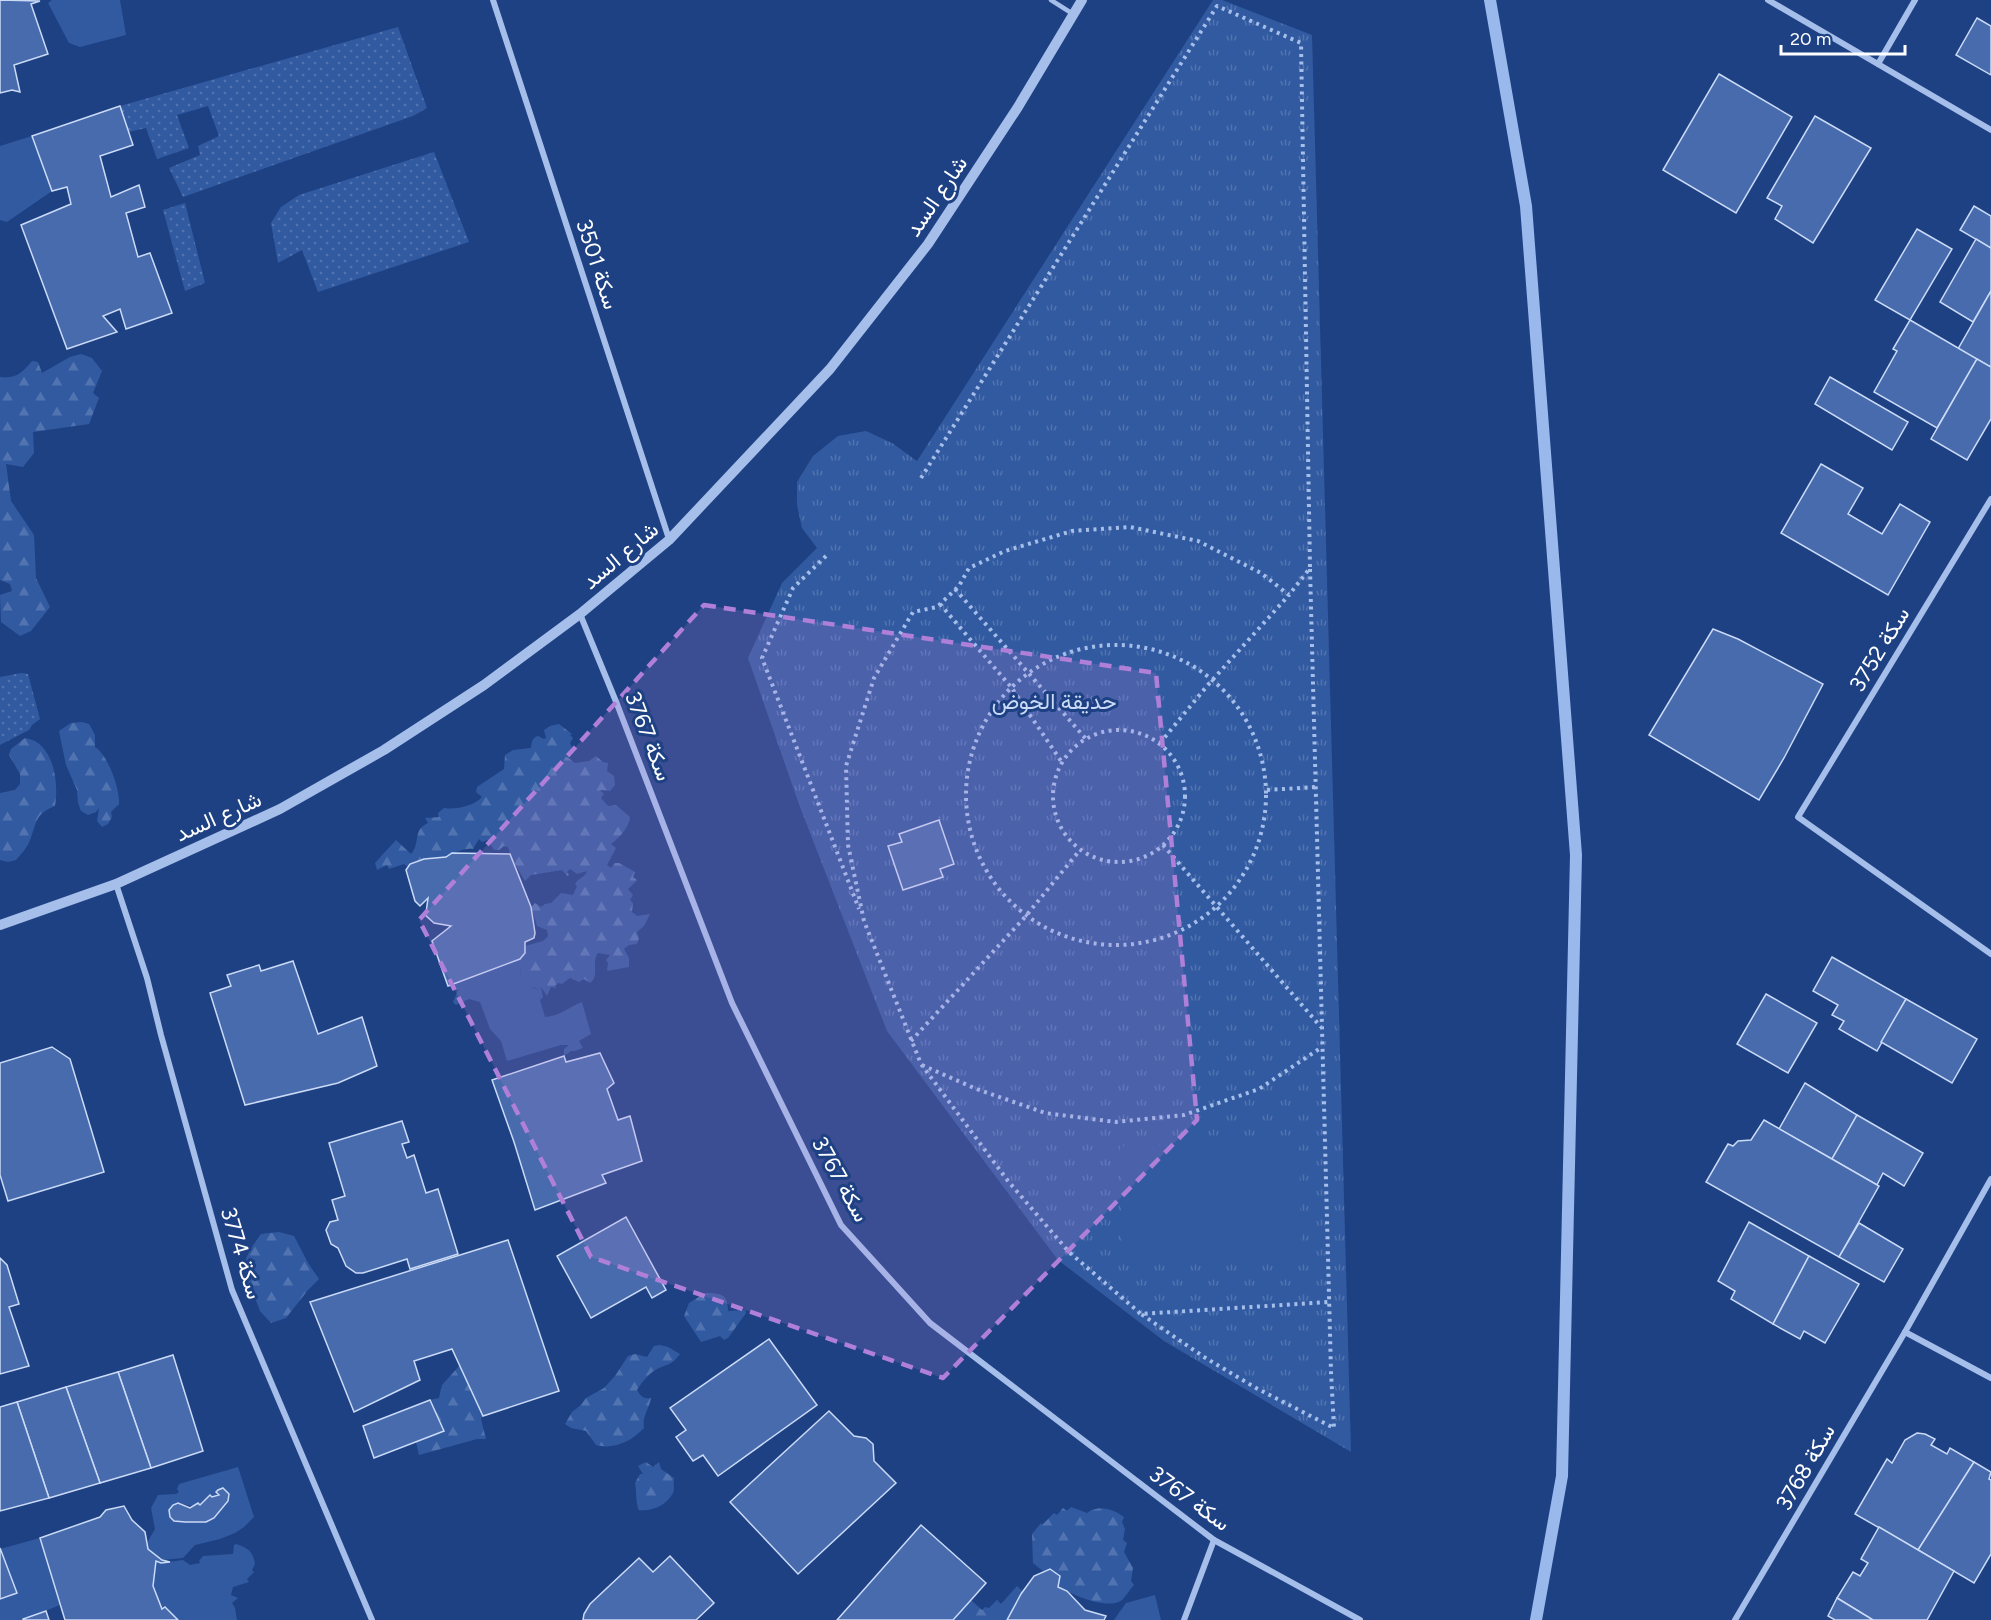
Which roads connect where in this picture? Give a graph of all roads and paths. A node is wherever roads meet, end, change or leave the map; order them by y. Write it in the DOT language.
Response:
graph roads {
  1 [pos="493,0"];
  2 [pos="1051,0"];
  3 [pos="1082,0"];
  4 [pos="1768,0"];
  5 [pos="1915,0"];
  6 [pos="1074,14"];
  7 [pos="1878,64"];
  8 [pos="1991,130"];
  9 [pos="921,478"];
  10 [pos="1991,499"];
  11 [pos="669,540"];
  12 [pos="826,556"];
  13 [pos="1310,568"];
  14 [pos="955,589"];
  15 [pos="1289,595"];
  16 [pos="940,604"];
  17 [pos="580,614"];
  18 [pos="1031,674"];
  19 [pos="1211,681"];
  20 [pos="1011,687"];
  21 [pos="1086,739"];
  22 [pos="1160,743"];
  23 [pos="1061,761"];
  24 [pos="1316,788"];
  25 [pos="1267,790"];
  26 [pos="1163,845"];
  27 [pos="1080,850"];
  28 [pos="116,884"];
  29 [pos="1214,906"];
  30 [pos="1025,917"];
  31 [pos="864,921"];
  32 [pos="0,925"];
  33 [pos="1991,954"];
  34 [pos="1322,1028"];
  35 [pos="911,1041"];
  36 [pos="1322,1046"];
  37 [pos="921,1064"];
  38 [pos="1991,1179"];
  39 [pos="1329,1302"];
  40 [pos="1141,1314"];
  41 [pos="1905,1332"];
  42 [pos="1991,1378"];
  43 [pos="1214,1540"];
  44 [pos="372,1620"];
  45 [pos="1184,1620"];
  46 [pos="1360,1620"];
  47 [pos="1735,1620"];
  1 -- 11 [label="street, سكة 3501"];
  2 -- 6 [label="lane"];
  3 -- 6 [label="street, شارع السد"];
  4 -- 7 [label="street"];
  5 -- 7 [label="street"];
  6 -- 11 [label="street, شارع السد"];
  7 -- 8 [label="street"];
  9 -- 13 [label="path"];
  10 -- 33 [label="street, سكة 3752"];
  11 -- 17 [label="street, شارع السد"];
  12 -- 31 [label="path"];
  13 -- 15 [label="path"];
  13 -- 24 [label="path"];
  14 -- 15 [label="path"];
  14 -- 16 [label="path"];
  14 -- 18 [label="path"];
  15 -- 19 [label="path"];
  16 -- 20 [label="path"];
  16 -- 31 [label="path"];
  17 -- 28 [label="street, شارع السد"];
  17 -- 43 [label="street, سكة 3767"];
  18 -- 19 [label="path"];
  18 -- 20 [label="path"];
  18 -- 21 [label="path"];
  19 -- 22 [label="path"];
  19 -- 25 [label="path"];
  20 -- 23 [label="path"];
  20 -- 30 [label="path"];
  21 -- 22 [label="path"];
  21 -- 23 [label="path"];
  22 -- 26 [label="path"];
  23 -- 27 [label="path"];
  24 -- 25 [label="path"];
  24 -- 34 [label="path"];
  25 -- 29 [label="path"];
  26 -- 27 [label="path"];
  26 -- 29 [label="path"];
  27 -- 30 [label="path"];
  28 -- 32 [label="street, شارع السد"];
  28 -- 44 [label="street, سكة 3774"];
  29 -- 30 [label="path"];
  29 -- 34 [label="path"];
  30 -- 35 [label="path"];
  31 -- 35 [label="path"];
  34 -- 36 [label="path"];
  35 -- 37 [label="path"];
  36 -- 37 [label="path"];
  36 -- 39 [label="path"];
  37 -- 40 [label="path"];
  38 -- 41 [label="street, سكة 3768"];
  39 -- 40 [label="path"];
  39 -- 40 [label="path"];
  41 -- 42 [label="street"];
  41 -- 47 [label="street, سكة 3768"];
  43 -- 45 [label="street"];
  43 -- 46 [label="street, سكة 3767"];
}
